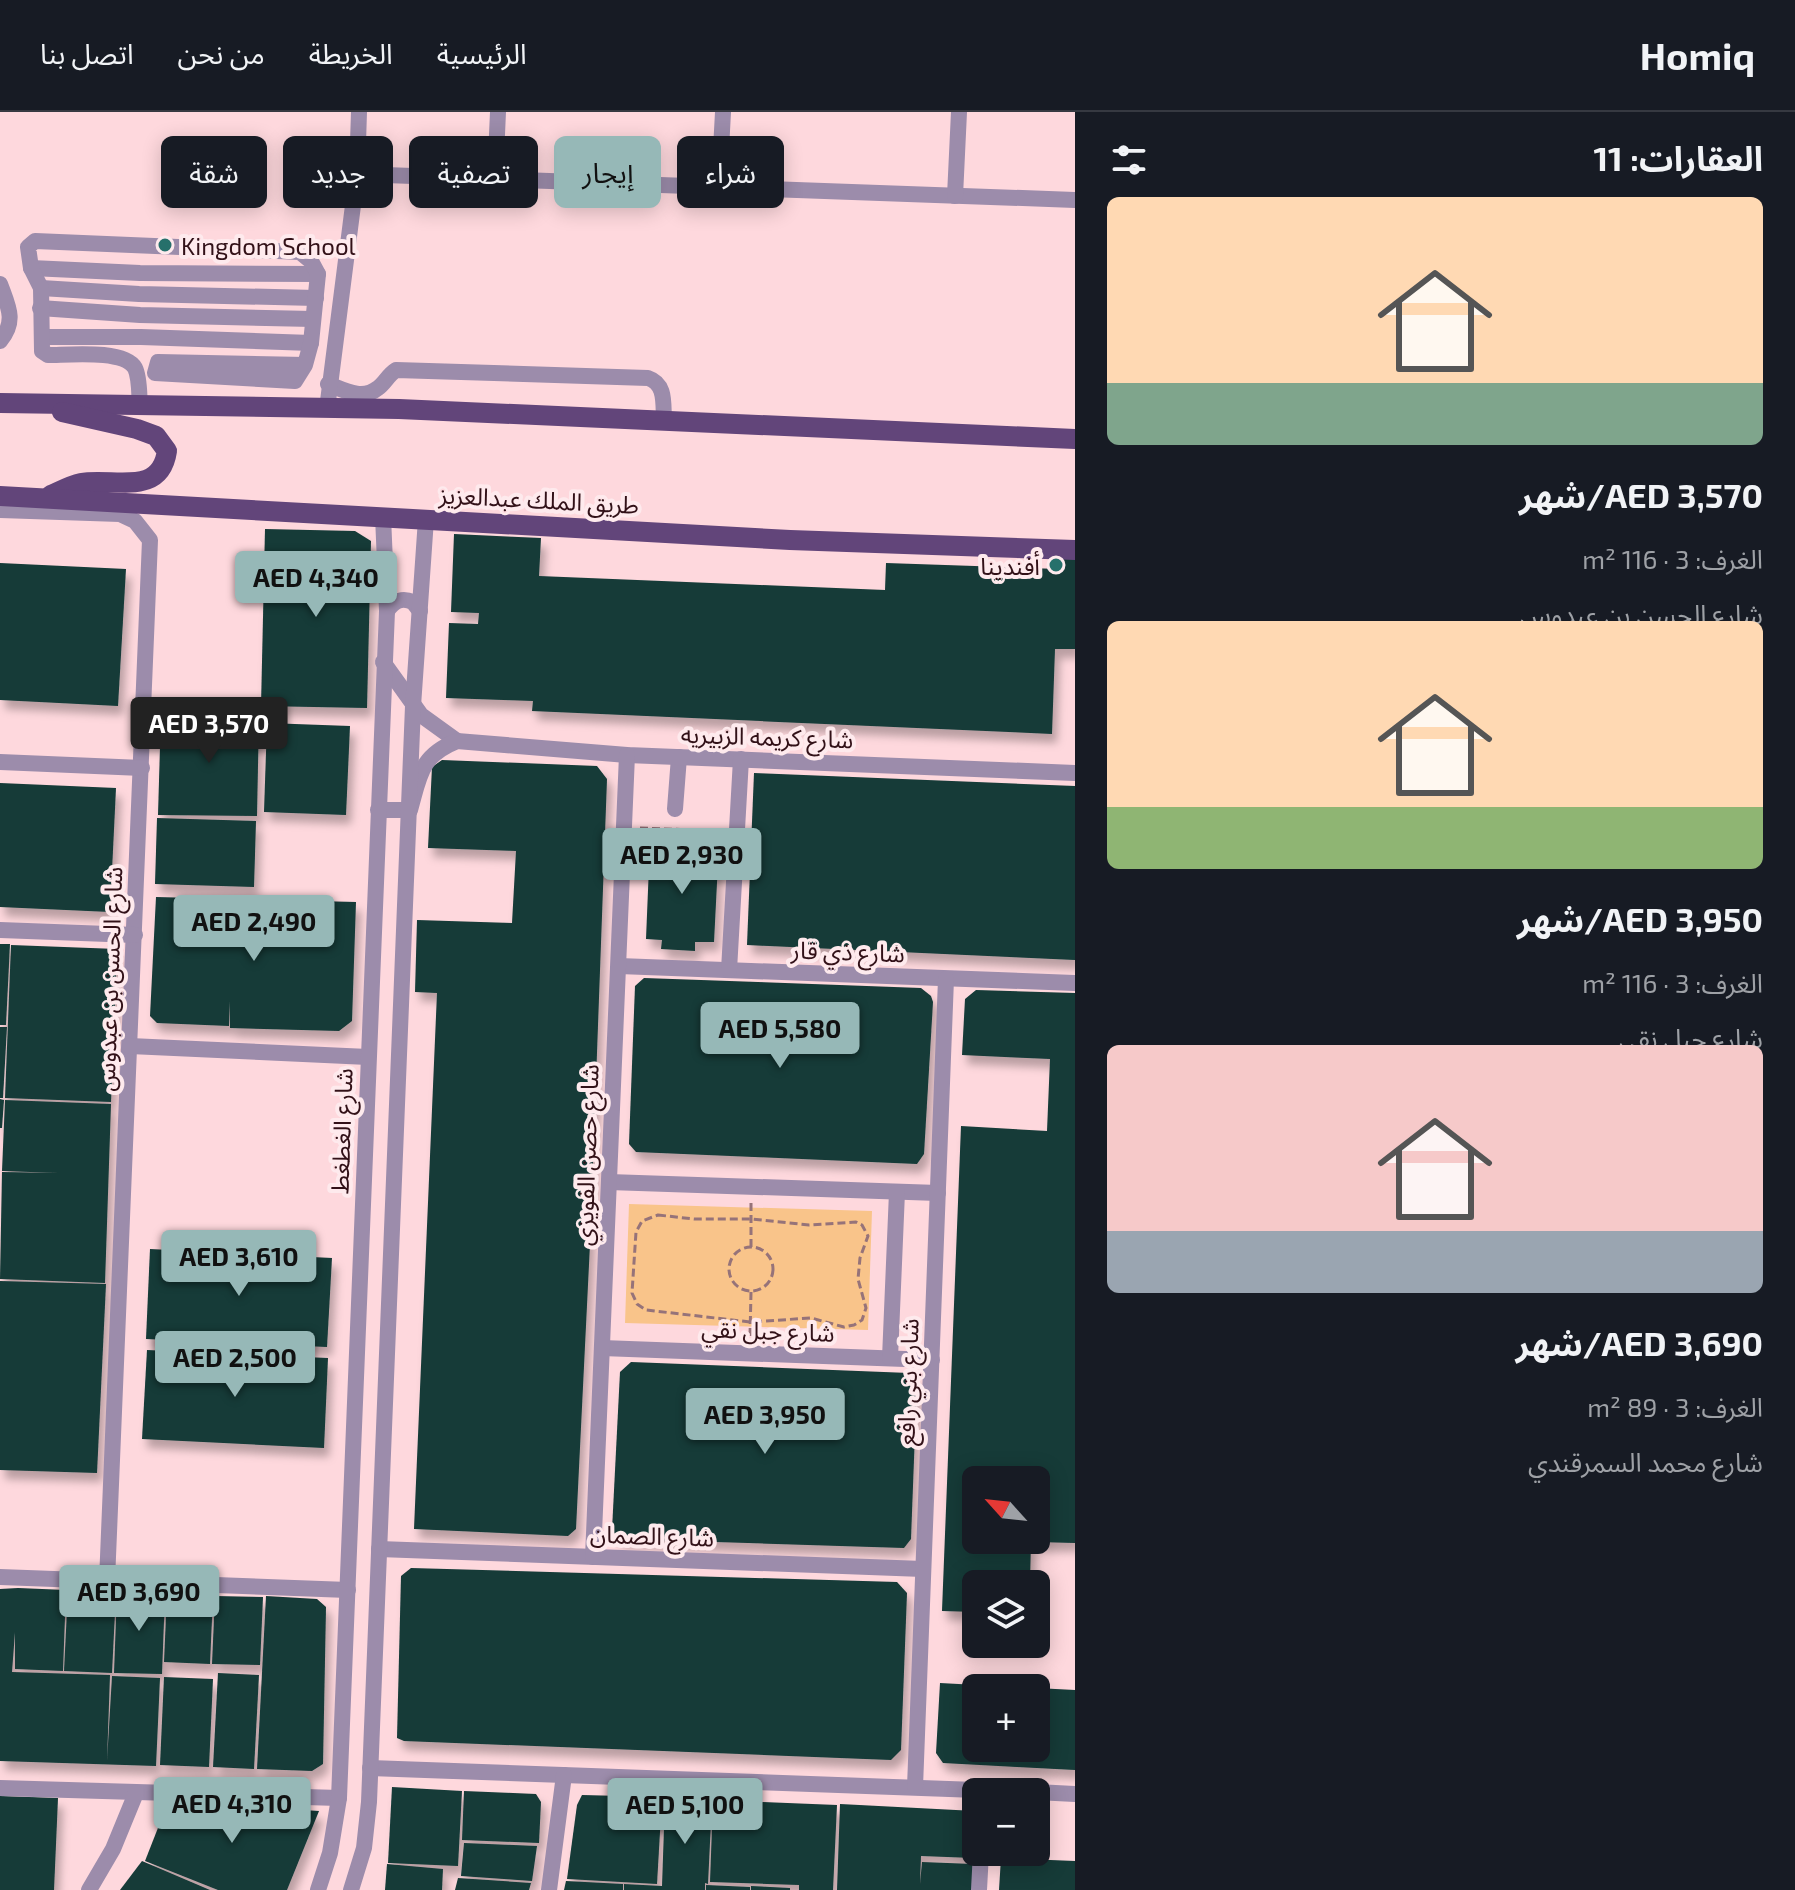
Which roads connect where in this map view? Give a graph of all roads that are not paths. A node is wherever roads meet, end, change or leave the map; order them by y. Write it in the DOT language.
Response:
graph roads {
  1 [pos="359,112"];
  2 [pos="498,112"];
  3 [pos="723,112"];
  4 [pos="959,112"];
  5 [pos="358,136"];
  6 [pos="497,136"];
  7 [pos="722,136"];
  8 [pos="538,181"];
  9 [pos="677,186"];
  10 [pos="784,189"];
  11 [pos="955,196"];
  12 [pos="1075,200"];
  13 [pos="352,208"];
  14 [pos="140,245"];
  15 [pos="31,268"];
  16 [pos="140,273"];
  17 [pos="318,274"];
  18 [pos="0,284"];
  19 [pos="41,288"];
  20 [pos="139,294"];
  21 [pos="316,298"];
  22 [pos="40,308"];
  23 [pos="140,315"];
  24 [pos="313,319"];
  25 [pos="42,337"];
  26 [pos="141,337"];
  27 [pos="0,341"];
  28 [pos="311,343"];
  29 [pos="305,365"];
  30 [pos="136,370"];
  31 [pos="328,384"];
  32 [pos="0,403"];
  33 [pos="37,404"];
  34 [pos="140,407"];
  35 [pos="327,409"];
  36 [pos="664,420"];
  37 [pos="1075,439"];
  38 [pos="0,496"];
  39 [pos="43,498"];
  40 [pos="0,510"];
  41 [pos="383,516"];
  42 [pos="426,519"];
  43 [pos="1075,550"];
  44 [pos="387,611"];
  45 [pos="420,611"];
  46 [pos="383,662"];
  47 [pos="413,706"];
  48 [pos="457,741"];
  49 [pos="627,755"];
  50 [pos="679,757"];
  51 [pos="741,759"];
  52 [pos="0,762"];
  53 [pos="142,768"];
  54 [pos="1075,773"];
  55 [pos="675,809"];
  56 [pos="378,810"];
  57 [pos="410,810"];
  58 [pos="0,930"];
  59 [pos="135,935"];
  60 [pos="619,966"];
  61 [pos="729,970"];
  62 [pos="946,979"];
  63 [pos="1075,983"];
  64 [pos="130,1046"];
  65 [pos="368,1057"];
  66 [pos="609,1182"];
  67 [pos="897,1192"];
  68 [pos="938,1193"];
  69 [pos="602,1348"];
  70 [pos="890,1358"];
  71 [pos="932,1360"];
  72 [pos="379,1549"];
  73 [pos="593,1557"];
  74 [pos="923,1569"];
  75 [pos="0,1577"];
  76 [pos="107,1581"];
  77 [pos="348,1590"];
  78 [pos="345,1648"];
  79 [pos="375,1648"];
  80 [pos="370,1768"];
  81 [pos="564,1775"];
  82 [pos="915,1787"];
  83 [pos="0,1788"];
  84 [pos="962,1790"];
  85 [pos="136,1793"];
  86 [pos="1050,1793"];
  87 [pos="1075,1794"];
  88 [pos="339,1798"];
  89 [pos="980,1866"];
  90 [pos="89,1890"];
  91 [pos="318,1890"];
  92 [pos="351,1890"];
  93 [pos="549,1890"];
  94 [pos="979,1890"];
  1 -- 5 [label="street"];
  2 -- 6 [label="street"];
  3 -- 7 [label="street"];
  4 -- 11 [label="street"];
  8 -- 9 [label="street"];
  10 -- 11 [label="street"];
  11 -- 12 [label="street"];
  13 -- 31 [label="street"];
  14 -- 15 [label="street"];
  14 -- 16 [label="street"];
  14 -- 17 [label="street"];
  15 -- 16 [label="street"];
  15 -- 19 [label="street"];
  16 -- 17 [label="street"];
  16 -- 20 [label="street"];
  17 -- 21 [label="street"];
  18 -- 27 [label="street"];
  19 -- 20 [label="street"];
  19 -- 22 [label="street"];
  20 -- 21 [label="street"];
  20 -- 23 [label="street"];
  21 -- 24 [label="street"];
  22 -- 23 [label="street"];
  22 -- 25 [label="street"];
  23 -- 24 [label="street"];
  23 -- 26 [label="street"];
  24 -- 28 [label="street"];
  25 -- 26 [label="street"];
  25 -- 30 [label="street"];
  26 -- 28 [label="street"];
  26 -- 30 [label="street"];
  28 -- 29 [label="street"];
  29 -- 29 [label="street"];
  30 -- 34 [label="street"];
  31 -- 35 [label="street"];
  31 -- 36 [label="street"];
  32 -- 33 [label="main road"];
  33 -- 34 [label="main road"];
  33 -- 39 [label="main road"];
  34 -- 35 [label="main road"];
  35 -- 36 [label="main road"];
  36 -- 37 [label="main road"];
  38 -- 39 [label="main road, طريق الملك عبدالعزيز"];
  39 -- 41 [label="main road, طريق الملك عبدالعزيز"];
  40 -- 53 [label="street, شارع الحسن بن عبدوس"];
  41 -- 42 [label="main road, طريق الملك عبدالعزيز"];
  41 -- 44 [label="street, شارع الغطغط"];
  42 -- 43 [label="main road, طريق الملك عبدالعزيز"];
  42 -- 45 [label="street"];
  44 -- 45 [label="street"];
  44 -- 46 [label="street, شارع الغطغط"];
  45 -- 47 [label="street"];
  46 -- 47 [label="street"];
  46 -- 56 [label="street, شارع الغطغط"];
  47 -- 48 [label="street"];
  47 -- 57 [label="street"];
  48 -- 49 [label="street, شارع كريمه الزبيريه"];
  48 -- 57 [label="street"];
  49 -- 50 [label="street, شارع كريمه الزبيريه"];
  49 -- 60 [label="street, شارع حصن الفويزي"];
  50 -- 51 [label="street, شارع كريمه الزبيريه"];
  50 -- 55 [label="street"];
  51 -- 54 [label="street, شارع كريمه الزبيريه"];
  51 -- 61 [label="street"];
  52 -- 53 [label="street"];
  53 -- 59 [label="street, شارع الحسن بن عبدوس"];
  56 -- 57 [label="street"];
  56 -- 65 [label="street, شارع الغطغط"];
  57 -- 72 [label="street"];
  58 -- 59 [label="street"];
  59 -- 64 [label="street, شارع الحسن بن عبدوس"];
  60 -- 61 [label="street, شارع ذي قار"];
  60 -- 66 [label="street, شارع حصن الفويزي"];
  61 -- 62 [label="street, شارع ذي قار"];
  62 -- 63 [label="street, شارع ذي قار"];
  62 -- 68 [label="street, شارع بني رافع"];
  64 -- 65 [label="street"];
  64 -- 76 [label="street, شارع الحسن بن عبدوس"];
  65 -- 77 [label="street, شارع الغطغط"];
  66 -- 67 [label="street"];
  66 -- 69 [label="street, شارع حصن الفويزي"];
  67 -- 68 [label="street"];
  67 -- 70 [label="street"];
  68 -- 71 [label="street, شارع بني رافع"];
  69 -- 70 [label="street, شارع جبل نقي"];
  69 -- 73 [label="street, شارع حصن الفويزي"];
  70 -- 71 [label="street, شارع جبل نقي"];
  71 -- 74 [label="street, شارع بني رافع"];
  72 -- 73 [label="street, شارع الصمان"];
  72 -- 79 [label="street"];
  73 -- 74 [label="street, شارع الصمان"];
  74 -- 82 [label="street, شارع بني رافع"];
  75 -- 76 [label="street"];
  76 -- 77 [label="street"];
  77 -- 78 [label="street, شارع الغطغط"];
  78 -- 79 [label="street"];
  78 -- 88 [label="street, شارع الغطغط"];
  79 -- 80 [label="street"];
  80 -- 81 [label="street"];
  80 -- 92 [label="street"];
  81 -- 82 [label="street"];
  81 -- 93 [label="street"];
  82 -- 84 [label="street"];
  83 -- 85 [label="street"];
  85 -- 88 [label="street"];
  85 -- 90 [label="street"];
  86 -- 87 [label="street"];
  88 -- 91 [label="street, شارع الغطغط"];
  89 -- 94 [label="street"];
}
